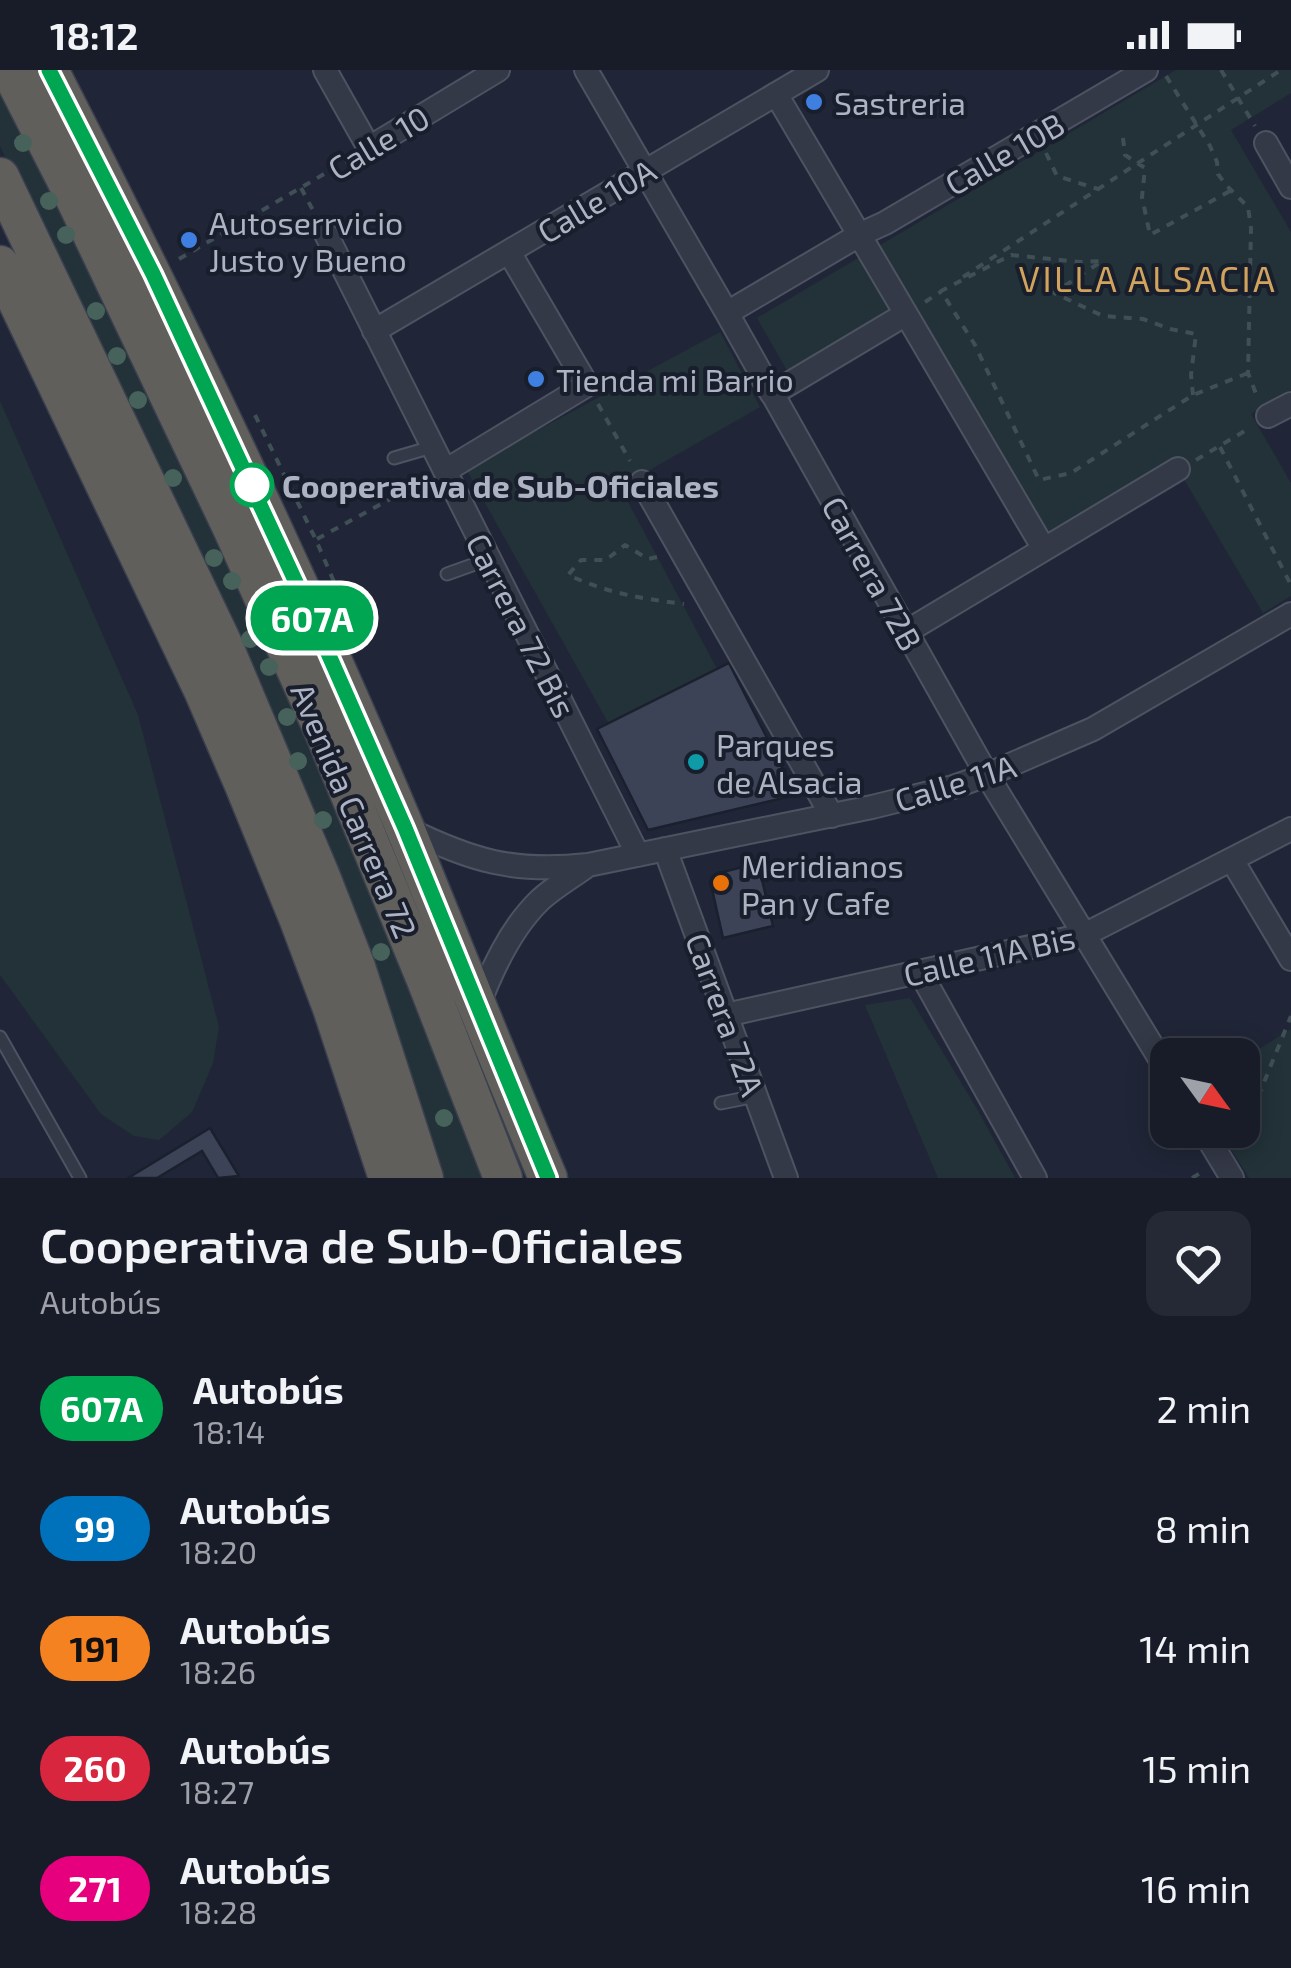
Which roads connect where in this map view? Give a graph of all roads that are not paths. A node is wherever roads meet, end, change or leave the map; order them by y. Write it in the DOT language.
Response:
graph roads {
  1 [pos="10,70"];
  2 [pos="48,70"];
  3 [pos="325,70"];
  4 [pos="498,70"];
  5 [pos="586,70"];
  6 [pos="1146,70"];
  7 [pos="802,74"];
  8 [pos="776,94"];
  9 [pos="1266,143"];
  10 [pos="646,171"];
  11 [pos="0,176"];
  12 [pos="1291,187"];
  13 [pos="326,234"];
  14 [pos="860,234"];
  15 [pos="509,252"];
  16 [pos="0,265"];
  17 [pos="727,312"];
  18 [pos="906,314"];
  19 [pos="374,331"];
  20 [pos="772,394"];
  21 [pos="1291,404"];
  22 [pos="1268,416"];
  23 [pos="432,446"];
  24 [pos="236,451"];
  25 [pos="394,458"];
  26 [pos="1178,469"];
  27 [pos="445,471"];
  28 [pos="642,482"];
  29 [pos="232,528"];
  30 [pos="1044,550"];
  31 [pos="489,558"];
  32 [pos="447,574"];
  33 [pos="1291,614"];
  34 [pos="906,632"];
  35 [pos="987,776"];
  36 [pos="832,816"];
  37 [pos="405,828"];
  38 [pos="1291,830"];
  39 [pos="268,842"];
  40 [pos="665,850"];
  41 [pos="638,855"];
  42 [pos="1232,860"];
  43 [pos="588,865"];
  44 [pos="327,892"];
  45 [pos="1084,935"];
  46 [pos="1291,959"];
  47 [pos="920,972"];
  48 [pos="478,1009"];
  49 [pos="726,1016"];
  50 [pos="0,1037"];
  51 [pos="1150,1043"];
  52 [pos="756,1096"];
  53 [pos="721,1103"];
  54 [pos="80,1178"];
  55 [pos="388,1178"];
  56 [pos="424,1178"];
  57 [pos="503,1178"];
  58 [pos="548,1178"];
  59 [pos="786,1178"];
  60 [pos="1035,1178"];
  1 -- 29 [label="highway, Avenida Carrera 72"];
  2 -- 24 [label="highway, Avenida Carrera 72"];
  3 -- 4 [label="street, Calle 10"];
  5 -- 10 [label="street"];
  6 -- 14 [label="street, Calle 10B"];
  7 -- 8 [label="street, Calle 10A"];
  8 -- 10 [label="street, Calle 10A"];
  8 -- 14 [label="street"];
  9 -- 12 [label="street"];
  10 -- 15 [label="street, Calle 10A"];
  10 -- 17 [label="street"];
  11 -- 44 [label="highway, Avenida Carrera 72"];
  13 -- 19 [label="street, Carrera 72 Bis"];
  14 -- 17 [label="street, Calle 10B"];
  14 -- 18 [label="street"];
  15 -- 19 [label="street, Calle 10A"];
  15 -- 27 [label="street"];
  16 -- 39 [label="highway"];
  17 -- 20 [label="street, Carrera 72B"];
  18 -- 20 [label="street"];
  18 -- 30 [label="street"];
  19 -- 23 [label="street, Carrera 72 Bis"];
  20 -- 34 [label="street, Carrera 72B"];
  21 -- 22 [label="street"];
  23 -- 25 [label="lane"];
  23 -- 27 [label="street, Carrera 72 Bis"];
  24 -- 29 [label="highway"];
  24 -- 37 [label="highway, Avenida Carrera 72"];
  26 -- 30 [label="street"];
  27 -- 31 [label="street, Carrera 72 Bis"];
  28 -- 36 [label="street"];
  29 -- 57 [label="highway, Avenida Carrera 72"];
  30 -- 34 [label="street"];
  31 -- 32 [label="lane"];
  31 -- 41 [label="street, Carrera 72 Bis"];
  33 -- 35 [label="street, Calle 11A"];
  34 -- 35 [label="street, Carrera 72B"];
  35 -- 36 [label="street, Calle 11A"];
  35 -- 45 [label="street, Carrera 72B"];
  36 -- 40 [label="street, Calle 11A"];
  37 -- 43 [label="street, Calle 11A"];
  37 -- 48 [label="highway, Avenida Carrera 72"];
  38 -- 42 [label="street, Calle 11A Bis"];
  39 -- 44 [label="highway"];
  39 -- 55 [label="highway"];
  40 -- 41 [label="street, Calle 11A"];
  40 -- 49 [label="street, Carrera 72A"];
  41 -- 43 [label="street, Calle 11A"];
  42 -- 45 [label="street, Calle 11A Bis"];
  42 -- 46 [label="street"];
  43 -- 48 [label="street, Calle 11A"];
  44 -- 56 [label="highway, Avenida Carrera 72"];
  45 -- 47 [label="street, Calle 11A Bis"];
  45 -- 51 [label="street, Carrera 72B"];
  47 -- 49 [label="street, Calle 11A Bis"];
  47 -- 60 [label="street"];
  48 -- 58 [label="highway, Avenida Carrera 72"];
  49 -- 52 [label="street, Carrera 72A"];
  50 -- 54 [label="lane"];
  52 -- 53 [label="lane"];
  52 -- 59 [label="street, Carrera 72A"];
}
